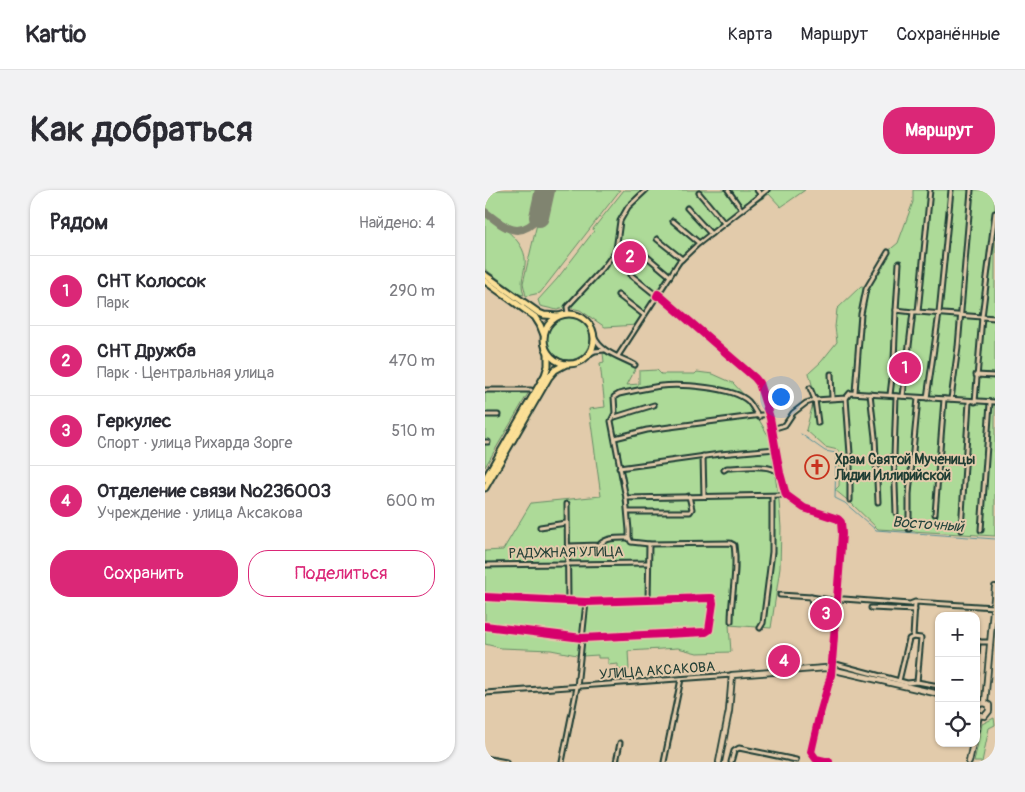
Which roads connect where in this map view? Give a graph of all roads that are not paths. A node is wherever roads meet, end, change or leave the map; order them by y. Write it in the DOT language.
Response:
graph roads {
  1 [pos="647,190"];
  2 [pos="727,190"];
  3 [pos="757,190"];
  4 [pos="767,190"];
  5 [pos="930,190"];
  6 [pos="951,190"];
  7 [pos="971,190"];
  8 [pos="699,193"];
  9 [pos="761,195"];
  10 [pos="687,208"];
  11 [pos="742,210"];
  12 [pos="995,213"];
  13 [pos="673,220"];
  14 [pos="724,224"];
  15 [pos="711,234"];
  16 [pos="657,239"];
  17 [pos="699,243"];
  18 [pos="887,252"];
  19 [pos="645,255"];
  20 [pos="682,260"];
  21 [pos="899,262"];
  22 [pos="485,275"];
  23 [pos="631,275"];
  24 [pos="670,276"];
  25 [pos="485,281"];
  26 [pos="618,295"];
  27 [pos="657,295"];
  28 [pos="896,310"];
  29 [pos="913,312"];
  30 [pos="918,312"];
  31 [pos="568,314"];
  32 [pos="939,314"];
  33 [pos="644,315"];
  34 [pos="959,315"];
  35 [pos="559,316"];
  36 [pos="982,318"];
  37 [pos="995,318"];
  38 [pos="544,336"];
  39 [pos="594,336"];
  40 [pos="605,350"];
  41 [pos="547,352"];
  42 [pos="589,354"];
  43 [pos="618,356"];
  44 [pos="567,364"];
  45 [pos="635,365"];
  46 [pos="831,374"];
  47 [pos="976,375"];
  48 [pos="995,376"];
  49 [pos="810,388"];
  50 [pos="485,390"];
  51 [pos="531,390"];
  52 [pos="855,392"];
  53 [pos="870,394"];
  54 [pos="889,396"];
  55 [pos="896,396"];
  56 [pos="903,396"];
  57 [pos="832,398"];
  58 [pos="846,398"];
  59 [pos="918,398"];
  60 [pos="927,398"];
  61 [pos="944,399"];
  62 [pos="951,399"];
  63 [pos="815,400"];
  64 [pos="969,402"];
  65 [pos="975,402"];
  66 [pos="993,402"];
  67 [pos="654,405"];
  68 [pos="485,414"];
  69 [pos="769,414"];
  70 [pos="497,415"];
  71 [pos="615,417"];
  72 [pos="759,417"];
  73 [pos="819,423"];
  74 [pos="772,429"];
  75 [pos="615,438"];
  76 [pos="776,449"];
  77 [pos="703,456"];
  78 [pos="619,468"];
  79 [pos="724,470"];
  80 [pos="780,473"];
  81 [pos="485,479"];
  82 [pos="485,488"];
  83 [pos="786,495"];
  84 [pos="689,496"];
  85 [pos="705,496"];
  86 [pos="772,497"];
  87 [pos="626,498"];
  88 [pos="850,500"];
  89 [pos="878,502"];
  90 [pos="567,504"];
  91 [pos="628,512"];
  92 [pos="895,514"];
  93 [pos="935,514"];
  94 [pos="566,523"];
  95 [pos="540,527"];
  96 [pos="909,529"];
  97 [pos="961,530"];
  98 [pos="981,530"];
  99 [pos="629,538"];
  100 [pos="649,544"];
  101 [pos="569,546"];
  102 [pos="568,563"];
  103 [pos="648,563"];
  104 [pos="485,565"];
  105 [pos="995,587"];
  106 [pos="780,595"];
  107 [pos="485,596"];
  108 [pos="811,597"];
  109 [pos="648,599"];
  110 [pos="568,601"];
  111 [pos="836,601"];
  112 [pos="586,602"];
  113 [pos="915,602"];
  114 [pos="830,605"];
  115 [pos="994,607"];
  116 [pos="871,608"];
  117 [pos="915,610"];
  118 [pos="731,621"];
  119 [pos="485,626"];
  120 [pos="760,628"];
  121 [pos="913,637"];
  122 [pos="583,638"];
  123 [pos="980,642"];
  124 [pos="990,642"];
  125 [pos="832,663"];
  126 [pos="830,669"];
  127 [pos="732,675"];
  128 [pos="681,679"];
  129 [pos="899,681"];
  130 [pos="917,682"];
  131 [pos="935,685"];
  132 [pos="577,687"];
  133 [pos="485,693"];
  134 [pos="935,693"];
  135 [pos="985,703"];
  136 [pos="980,706"];
  137 [pos="989,712"];
  138 [pos="995,714"];
  139 [pos="980,715"];
  140 [pos="620,743"];
  141 [pos="972,747"];
  142 [pos="485,758"];
  143 [pos="797,760"];
  144 [pos="507,762"];
  145 [pos="562,762"];
  146 [pos="616,762"];
  147 [pos="664,762"];
  148 [pos="719,762"];
  149 [pos="731,762"];
  150 [pos="829,762"];
  151 [pos="969,762"];
  1 -- 31 [label="street"];
  2 -- 11 [label="street"];
  3 -- 9 [label="street"];
  4 -- 9 [label="street"];
  5 -- 30 [label="street"];
  6 -- 32 [label="street"];
  7 -- 34 [label="street"];
  8 -- 14 [label="street"];
  9 -- 11 [label="street"];
  10 -- 15 [label="street"];
  11 -- 14 [label="street"];
  12 -- 36 [label="street"];
  13 -- 17 [label="street"];
  14 -- 15 [label="street"];
  15 -- 17 [label="street"];
  16 -- 20 [label="street"];
  17 -- 20 [label="street"];
  18 -- 52 [label="street"];
  19 -- 24 [label="street"];
  20 -- 24 [label="street"];
  21 -- 28 [label="street"];
  22 -- 35 [label="main road"];
  23 -- 27 [label="street"];
  24 -- 27 [label="street"];
  25 -- 38 [label="main road"];
  26 -- 33 [label="street"];
  27 -- 33 [label="street"];
  27 -- 69 [label="street"];
  28 -- 29 [label="street"];
  28 -- 54 [label="street"];
  29 -- 30 [label="street"];
  29 -- 56 [label="street"];
  30 -- 32 [label="street"];
  31 -- 35 [label="main road"];
  31 -- 39 [label="main road"];
  32 -- 34 [label="street"];
  32 -- 60 [label="street"];
  33 -- 43 [label="street"];
  34 -- 36 [label="street"];
  34 -- 62 [label="street"];
  35 -- 38 [label="main road"];
  36 -- 37 [label="street"];
  36 -- 47 [label="street"];
  38 -- 41 [label="main road"];
  39 -- 40 [label="street"];
  39 -- 42 [label="main road"];
  40 -- 42 [label="street"];
  40 -- 43 [label="street"];
  41 -- 44 [label="main road"];
  41 -- 81 [label="main road"];
  42 -- 44 [label="main road"];
  43 -- 45 [label="street"];
  44 -- 82 [label="main road"];
  46 -- 57 [label="street"];
  47 -- 48 [label="street"];
  47 -- 65 [label="street"];
  49 -- 63 [label="street"];
  50 -- 51 [label="street"];
  52 -- 53 [label="street"];
  52 -- 58 [label="street"];
  53 -- 54 [label="street"];
  53 -- 89 [label="street"];
  54 -- 55 [label="street"];
  55 -- 56 [label="street"];
  55 -- 92 [label="street"];
  56 -- 59 [label="street"];
  57 -- 58 [label="street"];
  57 -- 63 [label="street"];
  58 -- 88 [label="street"];
  59 -- 60 [label="street"];
  59 -- 96 [label="street"];
  60 -- 61 [label="street"];
  61 -- 62 [label="street"];
  61 -- 93 [label="street"];
  62 -- 64 [label="street"];
  63 -- 73 [label="street"];
  63 -- 74 [label="street"];
  64 -- 65 [label="street"];
  64 -- 97 [label="street"];
  65 -- 66 [label="street"];
  66 -- 98 [label="street"];
  67 -- 71 [label="street"];
  68 -- 70 [label="street"];
  69 -- 72 [label="street"];
  69 -- 74 [label="street"];
  71 -- 72 [label="street"];
  71 -- 75 [label="street"];
  72 -- 75 [label="street"];
  74 -- 76 [label="street"];
  75 -- 78 [label="street"];
  76 -- 77 [label="street"];
  76 -- 80 [label="street"];
  77 -- 78 [label="street"];
  77 -- 85 [label="street"];
  78 -- 87 [label="street"];
  79 -- 80 [label="street"];
  80 -- 83 [label="street"];
  83 -- 86 [label="street"];
  83 -- 111 [label="street"];
  84 -- 85 [label="street"];
  84 -- 87 [label="street"];
  84 -- 91 [label="street"];
  85 -- 86 [label="street"];
  86 -- 120 [label="street"];
  87 -- 91 [label="street"];
  90 -- 94 [label="street"];
  91 -- 99 [label="street"];
  94 -- 95 [label="street"];
  94 -- 101 [label="street"];
  99 -- 100 [label="street"];
  99 -- 101 [label="street"];
  100 -- 103 [label="street"];
  100 -- 118 [label="street"];
  101 -- 102 [label="street"];
  102 -- 103 [label="street, РАДУЖНАЯ УЛИЦА"];
  102 -- 104 [label="street, РАДУЖНАЯ УЛИЦА"];
  102 -- 110 [label="street"];
  103 -- 109 [label="street"];
  105 -- 115 [label="street"];
  106 -- 108 [label="street"];
  107 -- 110 [label="street"];
  108 -- 111 [label="street"];
  108 -- 114 [label="street"];
  109 -- 112 [label="street"];
  109 -- 122 [label="street"];
  110 -- 112 [label="street"];
  111 -- 113 [label="street"];
  111 -- 125 [label="street"];
  112 -- 122 [label="street"];
  113 -- 115 [label="street"];
  113 -- 117 [label="street"];
  115 -- 124 [label="street"];
  116 -- 117 [label="street"];
  117 -- 121 [label="street"];
  119 -- 122 [label="street"];
  121 -- 129 [label="street"];
  121 -- 130 [label="street"];
  122 -- 132 [label="street"];
  123 -- 124 [label="street"];
  124 -- 135 [label="street"];
  125 -- 126 [label="street"];
  125 -- 129 [label="street"];
  126 -- 127 [label="street, УЛИЦА АКСАКОВА"];
  126 -- 134 [label="street, УЛИЦА АКСАКОВА"];
  126 -- 150 [label="street"];
  127 -- 128 [label="street, УЛИЦА АКСАКОВА"];
  127 -- 148 [label="street"];
  128 -- 132 [label="street, УЛИЦА АКСАКОВА"];
  128 -- 147 [label="street"];
  129 -- 130 [label="street"];
  130 -- 131 [label="street"];
  132 -- 133 [label="street, УЛИЦА АКСАКОВА"];
  132 -- 145 [label="street"];
  135 -- 136 [label="street"];
  135 -- 137 [label="street"];
  137 -- 138 [label="street"];
  137 -- 139 [label="street"];
  140 -- 146 [label="street"];
  141 -- 151 [label="street"];
  142 -- 144 [label="street"];
  143 -- 149 [label="street"];
}
